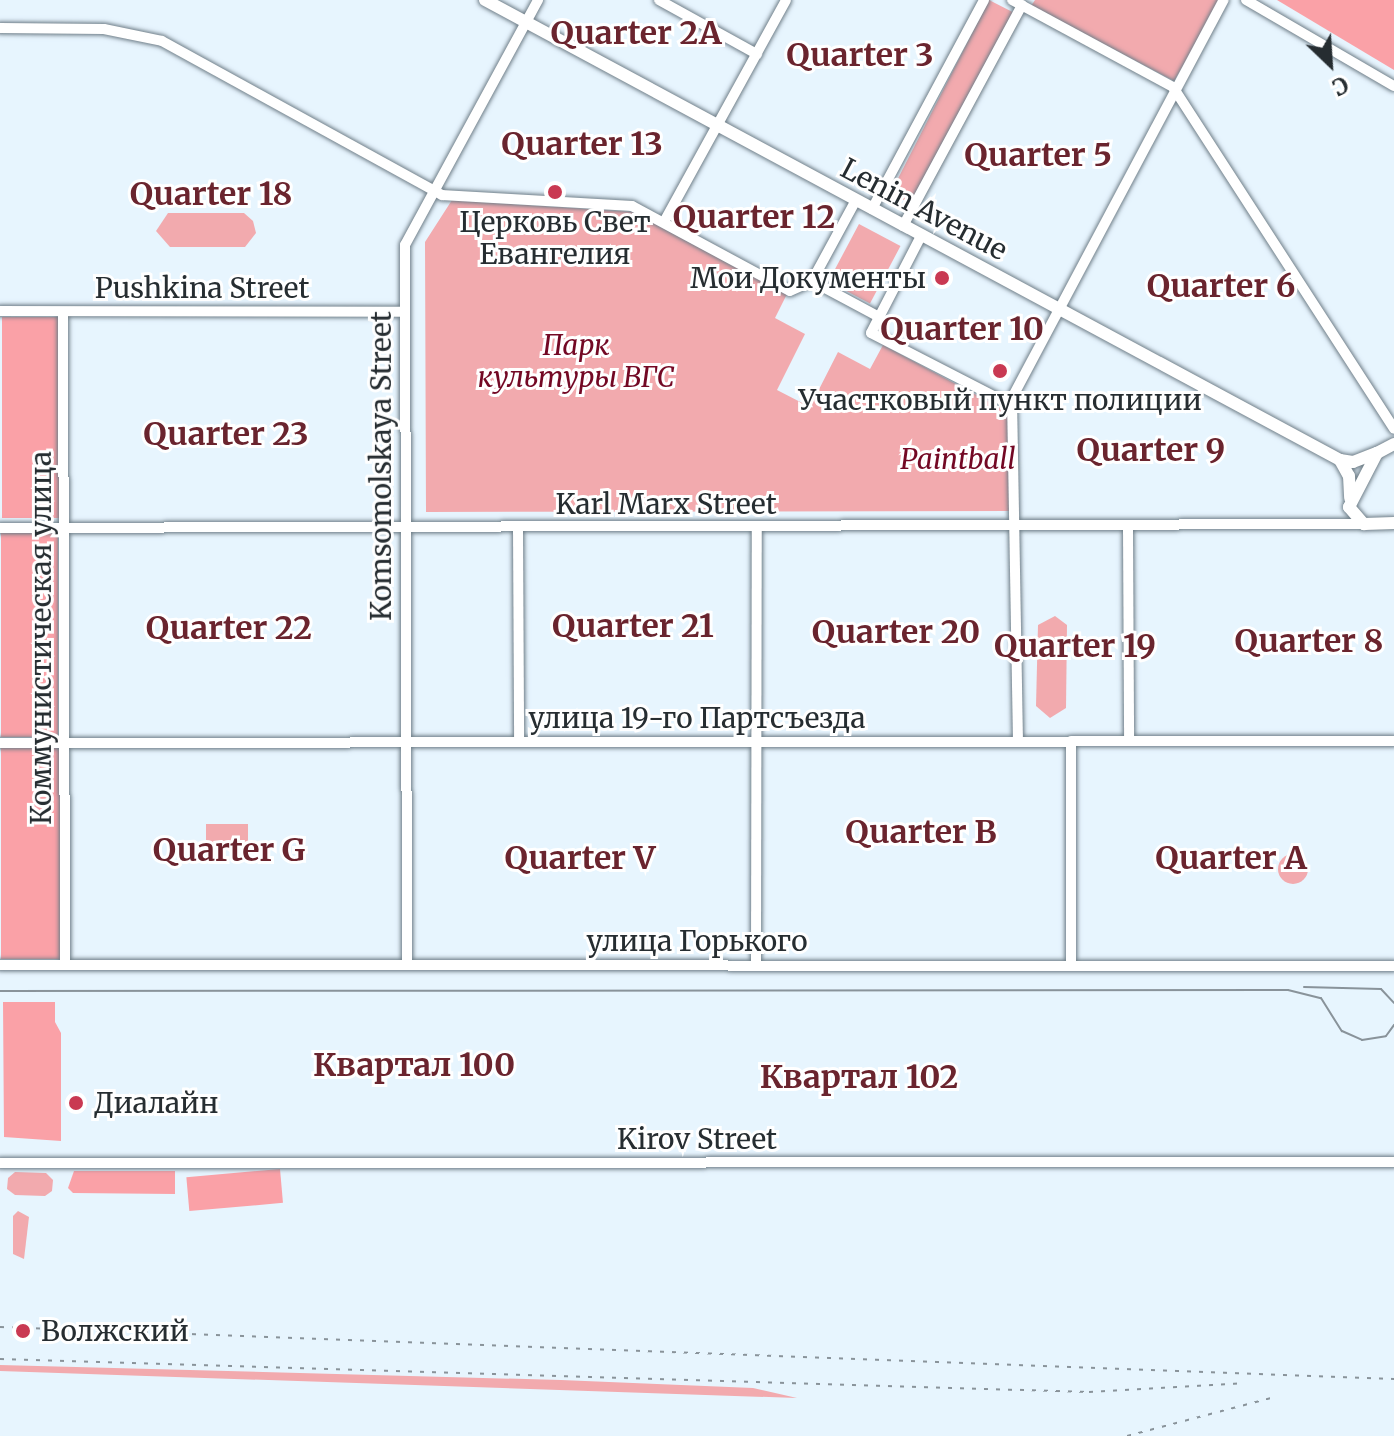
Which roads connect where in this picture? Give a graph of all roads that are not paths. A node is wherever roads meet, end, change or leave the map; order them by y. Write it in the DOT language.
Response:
graph roads {
  1 [pos="485,0"];
  2 [pos="538,0"];
  3 [pos="659,0"];
  4 [pos="786,0"];
  5 [pos="984,0"];
  6 [pos="1224,0"];
  7 [pos="1246,0"];
  8 [pos="1017,2"];
  9 [pos="526,23"];
  10 [pos="0,28"];
  11 [pos="757,54"];
  12 [pos="1393,86"];
  13 [pos="1174,94"];
  14 [pos="719,125"];
  15 [pos="435,192"];
  16 [pos="856,200"];
  17 [pos="872,209"];
  18 [pos="664,222"];
  19 [pos="903,226"];
  20 [pos="921,236"];
  21 [pos="812,281"];
  22 [pos="1058,308"];
  23 [pos="0,311"];
  24 [pos="63,312"];
  25 [pos="405,312"];
  26 [pos="879,317"];
  27 [pos="1013,406"];
  28 [pos="1393,428"];
  29 [pos="1385,447"];
  30 [pos="1340,460"];
  31 [pos="1351,501"];
  32 [pos="1394,523"];
  33 [pos="1364,524"];
  34 [pos="1331,525"];
  35 [pos="65,527"];
  36 [pos="0,528"];
  37 [pos="404,528"];
  38 [pos="518,528"];
  39 [pos="757,528"];
  40 [pos="1016,528"];
  41 [pos="1128,528"];
  42 [pos="1071,741"];
  43 [pos="1129,741"];
  44 [pos="1394,741"];
  45 [pos="407,742"];
  46 [pos="519,742"];
  47 [pos="757,742"];
  48 [pos="1018,742"];
  49 [pos="0,743"];
  50 [pos="66,743"];
  51 [pos="0,965"];
  52 [pos="65,965"];
  53 [pos="407,965"];
  54 [pos="756,965"];
  55 [pos="1071,966"];
  56 [pos="1394,966"];
  57 [pos="1394,1162"];
  58 [pos="0,1163"];
  1 -- 9 [label="main road, Lenin Avenue"];
  2 -- 9 [label="street, Komsomolskaya Street"];
  3 -- 11 [label="street"];
  4 -- 11 [label="street"];
  5 -- 17 [label="street"];
  6 -- 13 [label="street"];
  7 -- 12 [label="street"];
  8 -- 13 [label="street"];
  8 -- 19 [label="street"];
  9 -- 14 [label="main road, Lenin Avenue"];
  9 -- 15 [label="street, Komsomolskaya Street"];
  10 -- 15 [label="street"];
  11 -- 14 [label="street"];
  13 -- 22 [label="street"];
  13 -- 28 [label="street"];
  14 -- 16 [label="main road, Lenin Avenue"];
  14 -- 18 [label="street"];
  15 -- 18 [label="street"];
  15 -- 25 [label="street, Komsomolskaya Street"];
  16 -- 17 [label="main road, Lenin Avenue"];
  16 -- 21 [label="street"];
  17 -- 19 [label="main road, Lenin Avenue"];
  18 -- 21 [label="street"];
  19 -- 20 [label="main road, Lenin Avenue"];
  20 -- 22 [label="main road, Lenin Avenue"];
  20 -- 26 [label="street"];
  21 -- 26 [label="street"];
  22 -- 27 [label="street"];
  22 -- 30 [label="main road, Lenin Avenue"];
  23 -- 24 [label="street, Pushkina Street"];
  24 -- 25 [label="street, Pushkina Street"];
  24 -- 35 [label="street, Коммунистическая улица"];
  25 -- 37 [label="street, Komsomolskaya Street"];
  26 -- 27 [label="street"];
  27 -- 40 [label="street"];
  28 -- 29 [label="street"];
  29 -- 30 [label="main road"];
  29 -- 31 [label="main road"];
  30 -- 31 [label="main road"];
  31 -- 33 [label="main road"];
  31 -- 34 [label="street"];
  32 -- 33 [label="main road"];
  33 -- 34 [label="street, Karl Marx Street"];
  34 -- 41 [label="street, Karl Marx Street"];
  35 -- 36 [label="street, Karl Marx Street"];
  35 -- 37 [label="street, Karl Marx Street"];
  35 -- 50 [label="street, Коммунистическая улица"];
  37 -- 38 [label="street, Karl Marx Street"];
  37 -- 45 [label="street, Komsomolskaya Street"];
  38 -- 39 [label="street, Karl Marx Street"];
  38 -- 46 [label="street"];
  39 -- 40 [label="street, Karl Marx Street"];
  39 -- 47 [label="street"];
  40 -- 41 [label="street, Karl Marx Street"];
  40 -- 48 [label="street"];
  41 -- 43 [label="street"];
  42 -- 43 [label="street, улица 19-го Партсъезда"];
  42 -- 48 [label="street, улица 19-го Партсъезда"];
  42 -- 55 [label="street"];
  43 -- 44 [label="street, улица 19-го Партсъезда"];
  45 -- 46 [label="street, улица 19-го Партсъезда"];
  45 -- 50 [label="street, улица 19-го Партсъезда"];
  45 -- 53 [label="street, Komsomolskaya Street"];
  46 -- 47 [label="street, улица 19-го Партсъезда"];
  47 -- 48 [label="street, улица 19-го Партсъезда"];
  47 -- 54 [label="street"];
  49 -- 50 [label="street, улица 19-го Партсъезда"];
  50 -- 52 [label="street, Коммунистическая улица"];
  51 -- 52 [label="street, улица Горького"];
  52 -- 53 [label="street, улица Горького"];
  53 -- 54 [label="street, улица Горького"];
  54 -- 55 [label="street, улица Горького"];
  55 -- 56 [label="street, улица Горького"];
  57 -- 58 [label="street, Kirov Street"];
}
